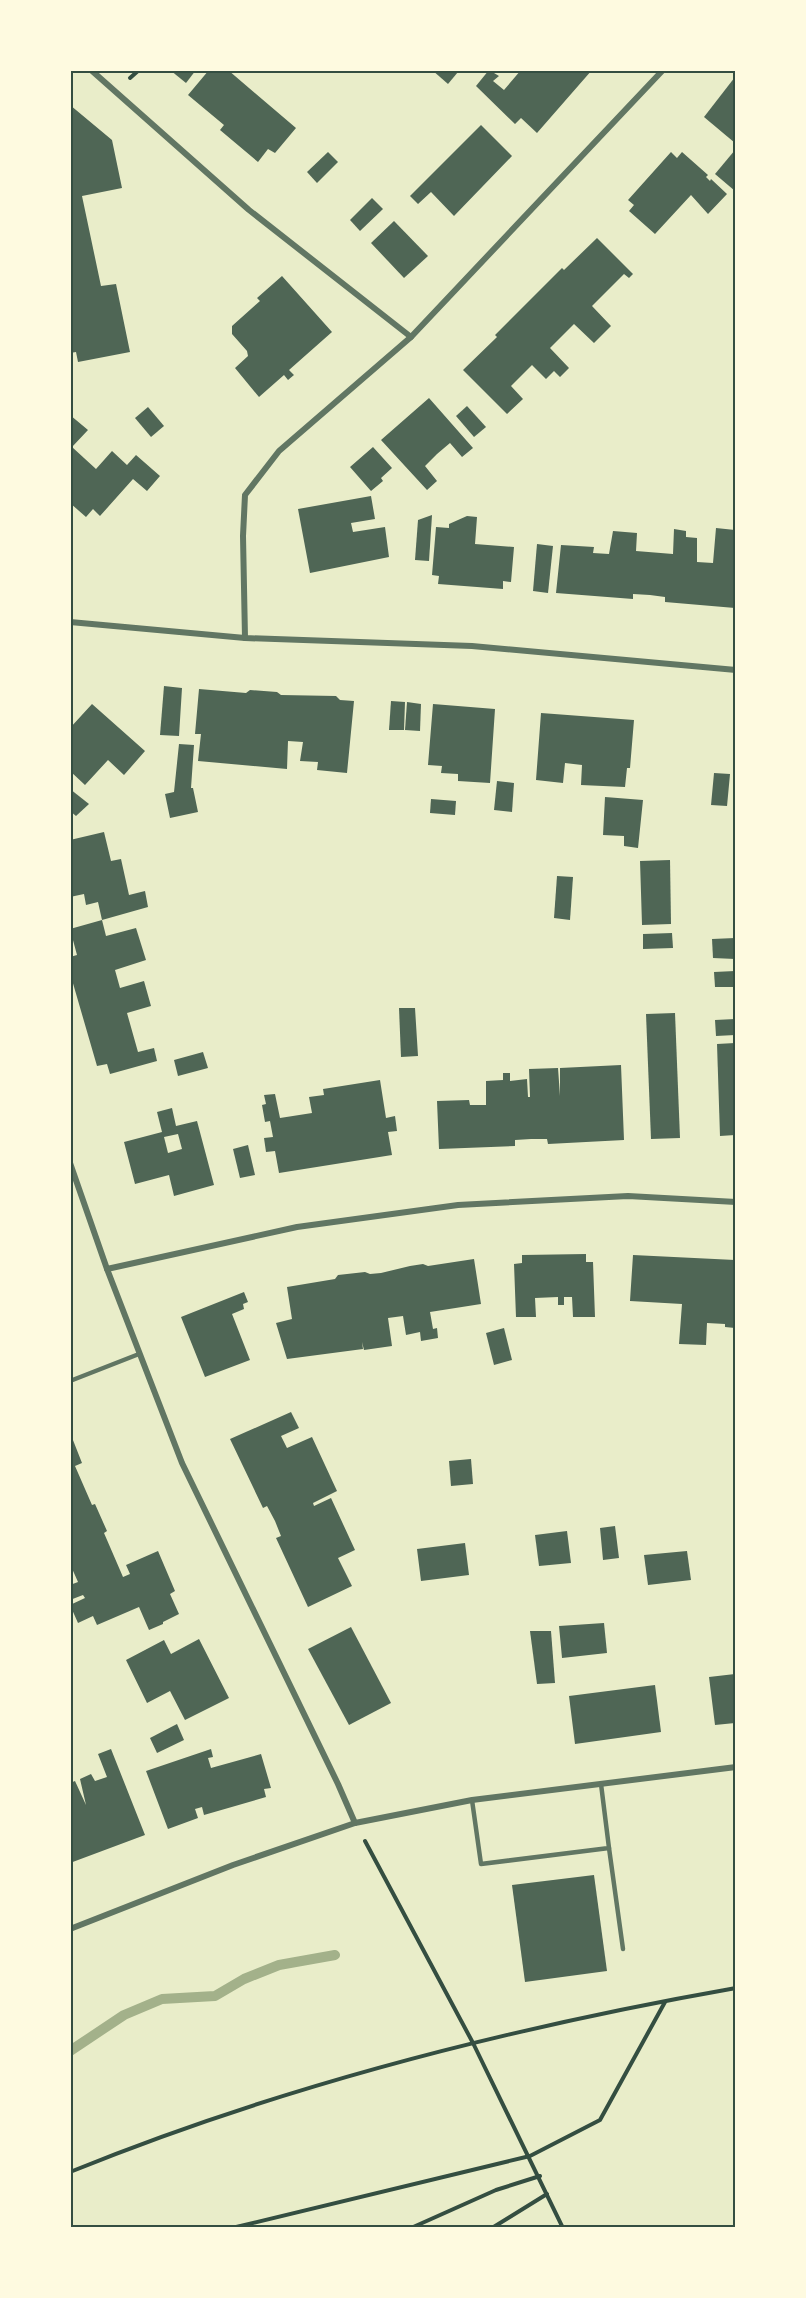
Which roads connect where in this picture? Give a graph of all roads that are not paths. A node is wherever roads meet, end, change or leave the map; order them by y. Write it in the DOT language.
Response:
graph roads {
  1 [pos="91,70"];
  2 [pos="663,70"];
  3 [pos="411,337"];
  4 [pos="70,622"];
  5 [pos="244,638"];
  6 [pos="735,670"];
  7 [pos="70,1163"];
  8 [pos="735,1202"];
  9 [pos="107,1269"];
  10 [pos="139,1354"];
  11 [pos="70,1381"];
  12 [pos="735,1767"];
  13 [pos="601,1784"];
  14 [pos="472,1800"];
  15 [pos="355,1823"];
  16 [pos="609,1848"];
  17 [pos="70,1929"];
  18 [pos="623,1950"];
  1 -- 3 [label="street"];
  2 -- 3 [label="street"];
  3 -- 5 [label="street"];
  4 -- 5 [label="street"];
  5 -- 6 [label="street"];
  7 -- 9 [label="street"];
  8 -- 9 [label="street"];
  9 -- 10 [label="street"];
  10 -- 11 [label="lane"];
  10 -- 15 [label="street"];
  12 -- 13 [label="street"];
  13 -- 14 [label="street"];
  13 -- 16 [label="lane"];
  14 -- 15 [label="street"];
  14 -- 16 [label="lane"];
  15 -- 17 [label="street"];
  16 -- 18 [label="lane"];
}
